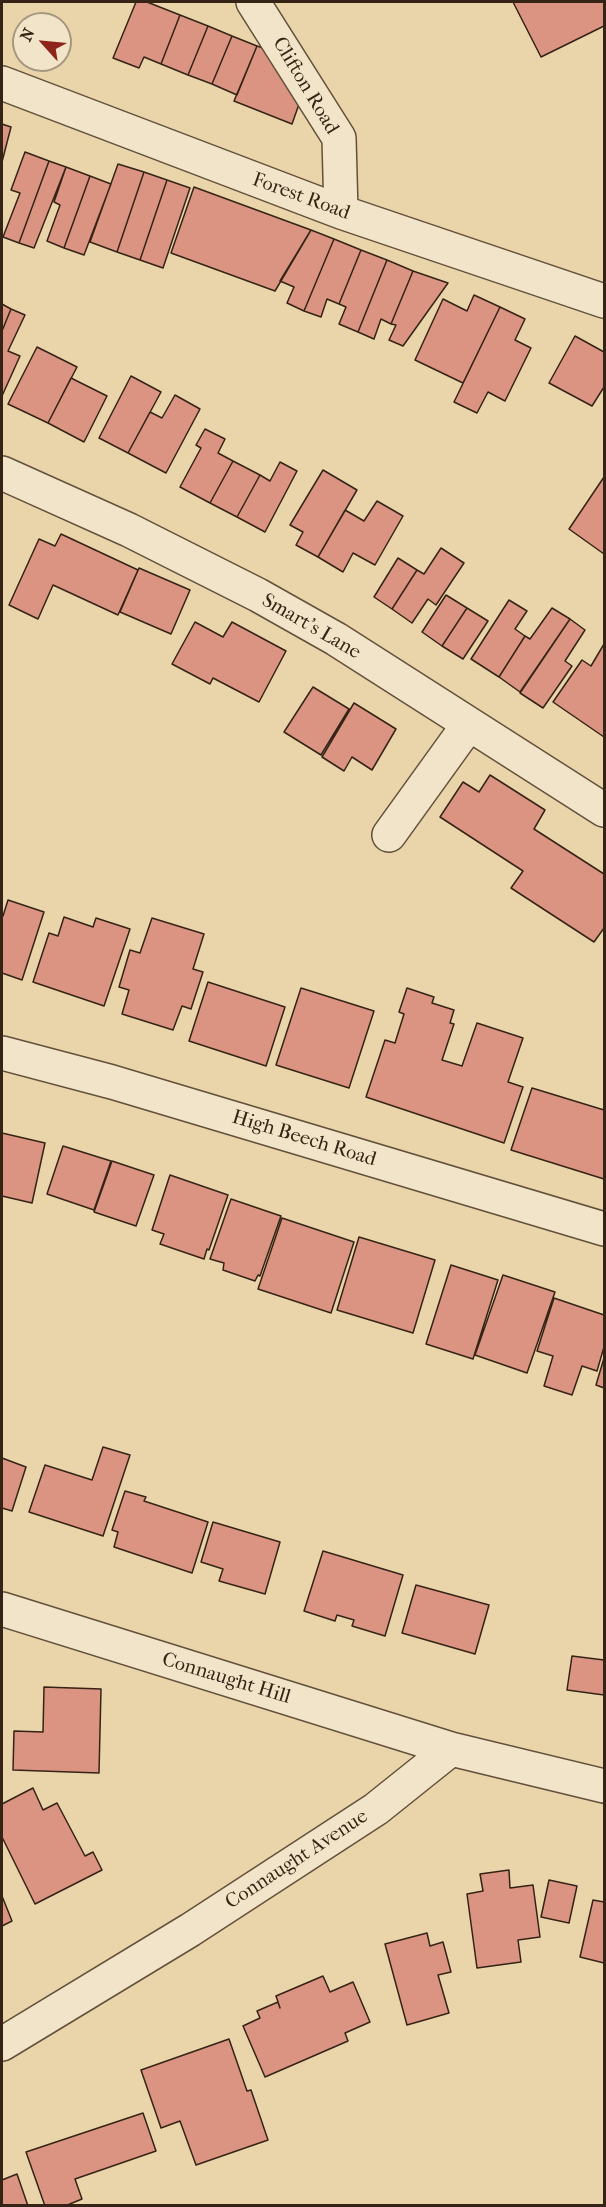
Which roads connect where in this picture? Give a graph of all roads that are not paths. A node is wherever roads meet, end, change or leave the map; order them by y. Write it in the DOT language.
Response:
graph roads {
  1 [pos="253,2"];
  2 [pos="2,83"];
  3 [pos="341,212"];
  4 [pos="604,301"];
  5 [pos="2,473"];
  6 [pos="469,724"];
  7 [pos="604,810"];
  8 [pos="389,835"];
  9 [pos="2,1053"];
  10 [pos="604,1229"];
  11 [pos="2,1609"];
  12 [pos="451,1749"];
  13 [pos="604,1786"];
  14 [pos="2,2044"];
  1 -- 3 [label="street, Clifton Road"];
  2 -- 3 [label="street, Forest Road"];
  3 -- 4 [label="street, Forest Road"];
  5 -- 6 [label="street, Smart's Lane"];
  6 -- 7 [label="street, Smart's Lane"];
  6 -- 8 [label="street"];
  9 -- 10 [label="street, High Beech Road"];
  11 -- 12 [label="street, Connaught Hill"];
  12 -- 13 [label="street"];
  12 -- 14 [label="street, Connaught Avenue"];
}
